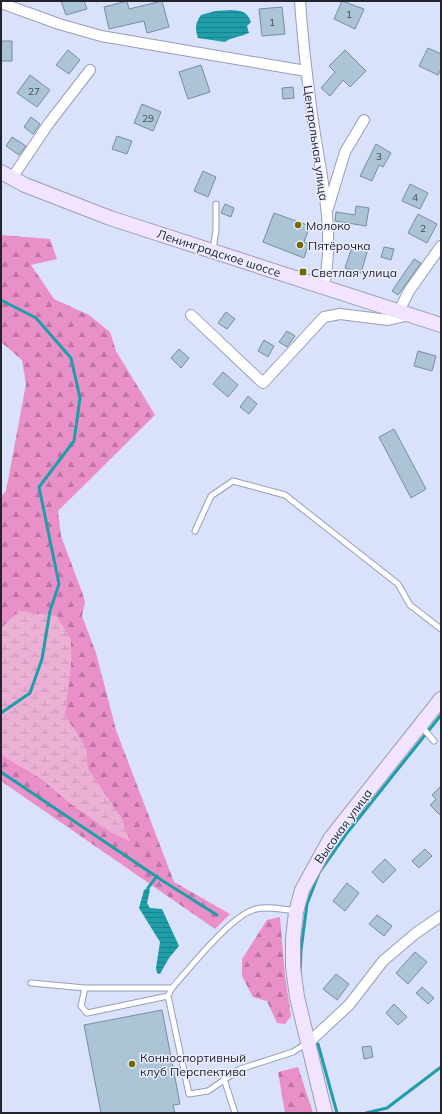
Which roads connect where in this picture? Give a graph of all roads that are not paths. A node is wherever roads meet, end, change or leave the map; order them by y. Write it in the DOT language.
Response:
graph roads {
  1 [pos="300,1"];
  2 [pos="1,3"];
  3 [pos="90,70"];
  4 [pos="306,71"];
  5 [pos="364,120"];
  6 [pos="6,175"];
  7 [pos="216,204"];
  8 [pos="327,212"];
  9 [pos="441,246"];
  10 [pos="213,251"];
  11 [pos="324,285"];
  12 [pos="405,313"];
  13 [pos="191,315"];
  14 [pos="441,324"];
  15 [pos="195,531"];
  16 [pos="441,629"];
  17 [pos="441,699"];
  18 [pos="424,730"];
  19 [pos="434,741"];
  20 [pos="296,912"];
  21 [pos="441,916"];
  22 [pos="31,983"];
  23 [pos="85,988"];
  24 [pos="172,988"];
  25 [pos="168,996"];
  26 [pos="308,1043"];
  27 [pos="224,1079"];
  28 [pos="235,1113"];
  29 [pos="325,1113"];
  1 -- 4 [label="street, Центральная улица"];
  2 -- 4 [label="street"];
  3 -- 6 [label="street"];
  4 -- 8 [label="street, Центральная улица"];
  5 -- 8 [label="street"];
  6 -- 10 [label="street, Ленинградское шоссе"];
  7 -- 10 [label="lane"];
  8 -- 11 [label="street, Центральная улица"];
  9 -- 12 [label="street"];
  10 -- 11 [label="street, Ленинградское шоссе"];
  11 -- 12 [label="street, Ленинградское шоссе"];
  12 -- 13 [label="street"];
  12 -- 14 [label="street, Ленинградское шоссе"];
  15 -- 16 [label="lane"];
  17 -- 18 [label="street, Высокая улица"];
  18 -- 19 [label="lane"];
  18 -- 20 [label="street, Высокая улица"];
  20 -- 24 [label="lane"];
  20 -- 26 [label="street, Высокая улица"];
  21 -- 26 [label="street"];
  22 -- 23 [label="lane"];
  23 -- 24 [label="lane"];
  23 -- 25 [label="lane"];
  24 -- 25 [label="lane"];
  25 -- 27 [label="lane"];
  26 -- 27 [label="lane"];
  26 -- 29 [label="street, Высокая улица"];
  27 -- 28 [label="lane"];
}
